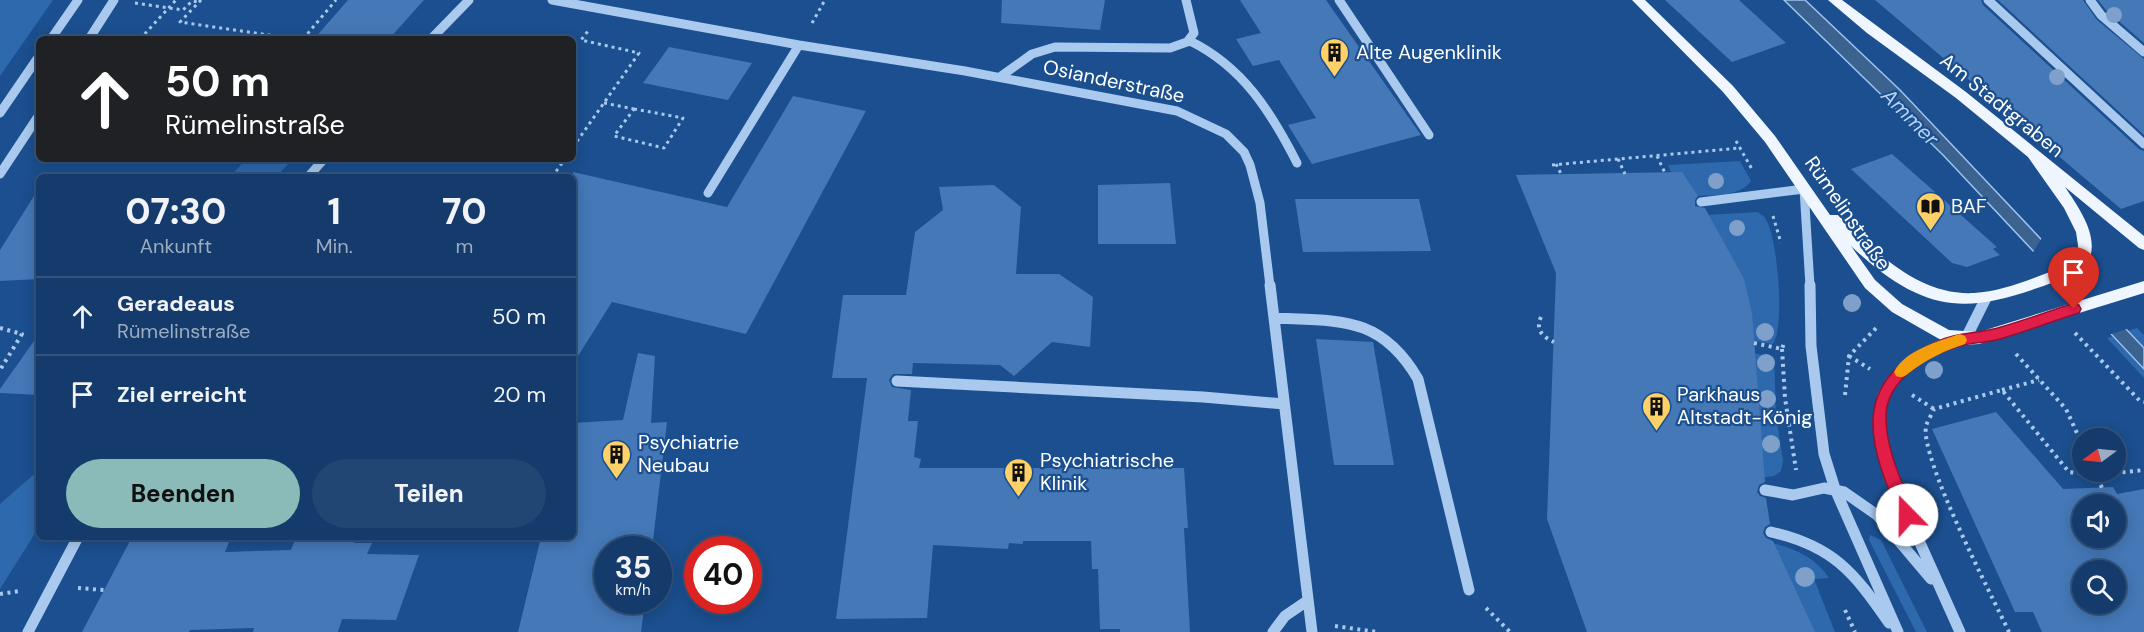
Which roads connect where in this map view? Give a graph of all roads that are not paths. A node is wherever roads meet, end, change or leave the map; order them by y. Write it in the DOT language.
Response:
graph roads {
  1 [pos="78,0"];
  2 [pos="114,0"];
  3 [pos="469,0"];
  4 [pos="552,0"];
  5 [pos="1186,0"];
  6 [pos="1339,0"];
  7 [pos="1638,0"];
  8 [pos="1834,0"];
  9 [pos="1988,0"];
  10 [pos="2090,0"];
  11 [pos="53,36"];
  12 [pos="90,36"];
  13 [pos="434,36"];
  14 [pos="1190,40"];
  15 [pos="799,45"];
  16 [pos="2144,52"];
  17 [pos="36,60"];
  18 [pos="1000,77"];
  19 [pos="0,113"];
  20 [pos="36,120"];
  21 [pos="1429,135"];
  22 [pos="2144,144"];
  23 [pos="2034,156"];
  24 [pos="321,162"];
  25 [pos="1297,163"];
  26 [pos="0,174"];
  27 [pos="311,174"];
  28 [pos="1804,189"];
  29 [pos="708,193"];
  30 [pos="1701,202"];
  31 [pos="2124,228"];
  32 [pos="2144,236"];
  33 [pos="2144,244"];
  34 [pos="2144,287"];
  35 [pos="1986,298"];
  36 [pos="1275,318"];
  37 [pos="1962,339"];
  38 [pos="897,381"];
  39 [pos="1284,404"];
  40 [pos="1835,489"];
  41 [pos="1765,490"];
  42 [pos="1771,532"];
  43 [pos="76,540"];
  44 [pos="1469,590"];
  45 [pos="1942,594"];
  46 [pos="1307,601"];
  47 [pos="36,614"];
  48 [pos="18,632"];
  49 [pos="28,632"];
  50 [pos="1273,632"];
  51 [pos="1312,632"];
  52 [pos="1897,632"];
  53 [pos="1960,632"];
  1 -- 11 [label="street"];
  2 -- 12 [label="street"];
  3 -- 13 [label="street"];
  4 -- 15 [label="street, Osianderstraße"];
  5 -- 14 [label="street"];
  6 -- 21 [label="street"];
  7 -- 28 [label="main road, Rümelinstraße"];
  8 -- 23 [label="main road, Am Stadtgraben"];
  9 -- 22 [label="street"];
  10 -- 16 [label="street"];
  14 -- 18 [label="street"];
  14 -- 25 [label="street"];
  15 -- 18 [label="street, Osianderstraße"];
  15 -- 29 [label="street"];
  17 -- 19 [label="street"];
  18 -- 36 [label="street, Osianderstraße"];
  20 -- 26 [label="street"];
  23 -- 31 [label="main road, Am Stadtgraben"];
  23 -- 35 [label="main road"];
  24 -- 27 [label="street"];
  28 -- 30 [label="street"];
  28 -- 35 [label="main road"];
  28 -- 37 [label="main road, Rümelinstraße"];
  28 -- 40 [label="street"];
  31 -- 32 [label="street"];
  31 -- 33 [label="main road, Am Stadtgraben"];
  34 -- 37 [label="main road, Rümelinstraße"];
  35 -- 37 [label="street"];
  36 -- 39 [label="street, Osianderstraße"];
  36 -- 44 [label="street"];
  37 -- 45 [label="street"];
  38 -- 39 [label="street"];
  39 -- 46 [label="street, Osianderstraße"];
  40 -- 41 [label="street"];
  40 -- 45 [label="street"];
  40 -- 52 [label="street"];
  42 -- 52 [label="street"];
  43 -- 47 [label="street"];
  45 -- 53 [label="street"];
  46 -- 50 [label="street"];
  46 -- 51 [label="street, Osianderstraße"];
  47 -- 48 [label="street"];
  47 -- 49 [label="street"];
}
